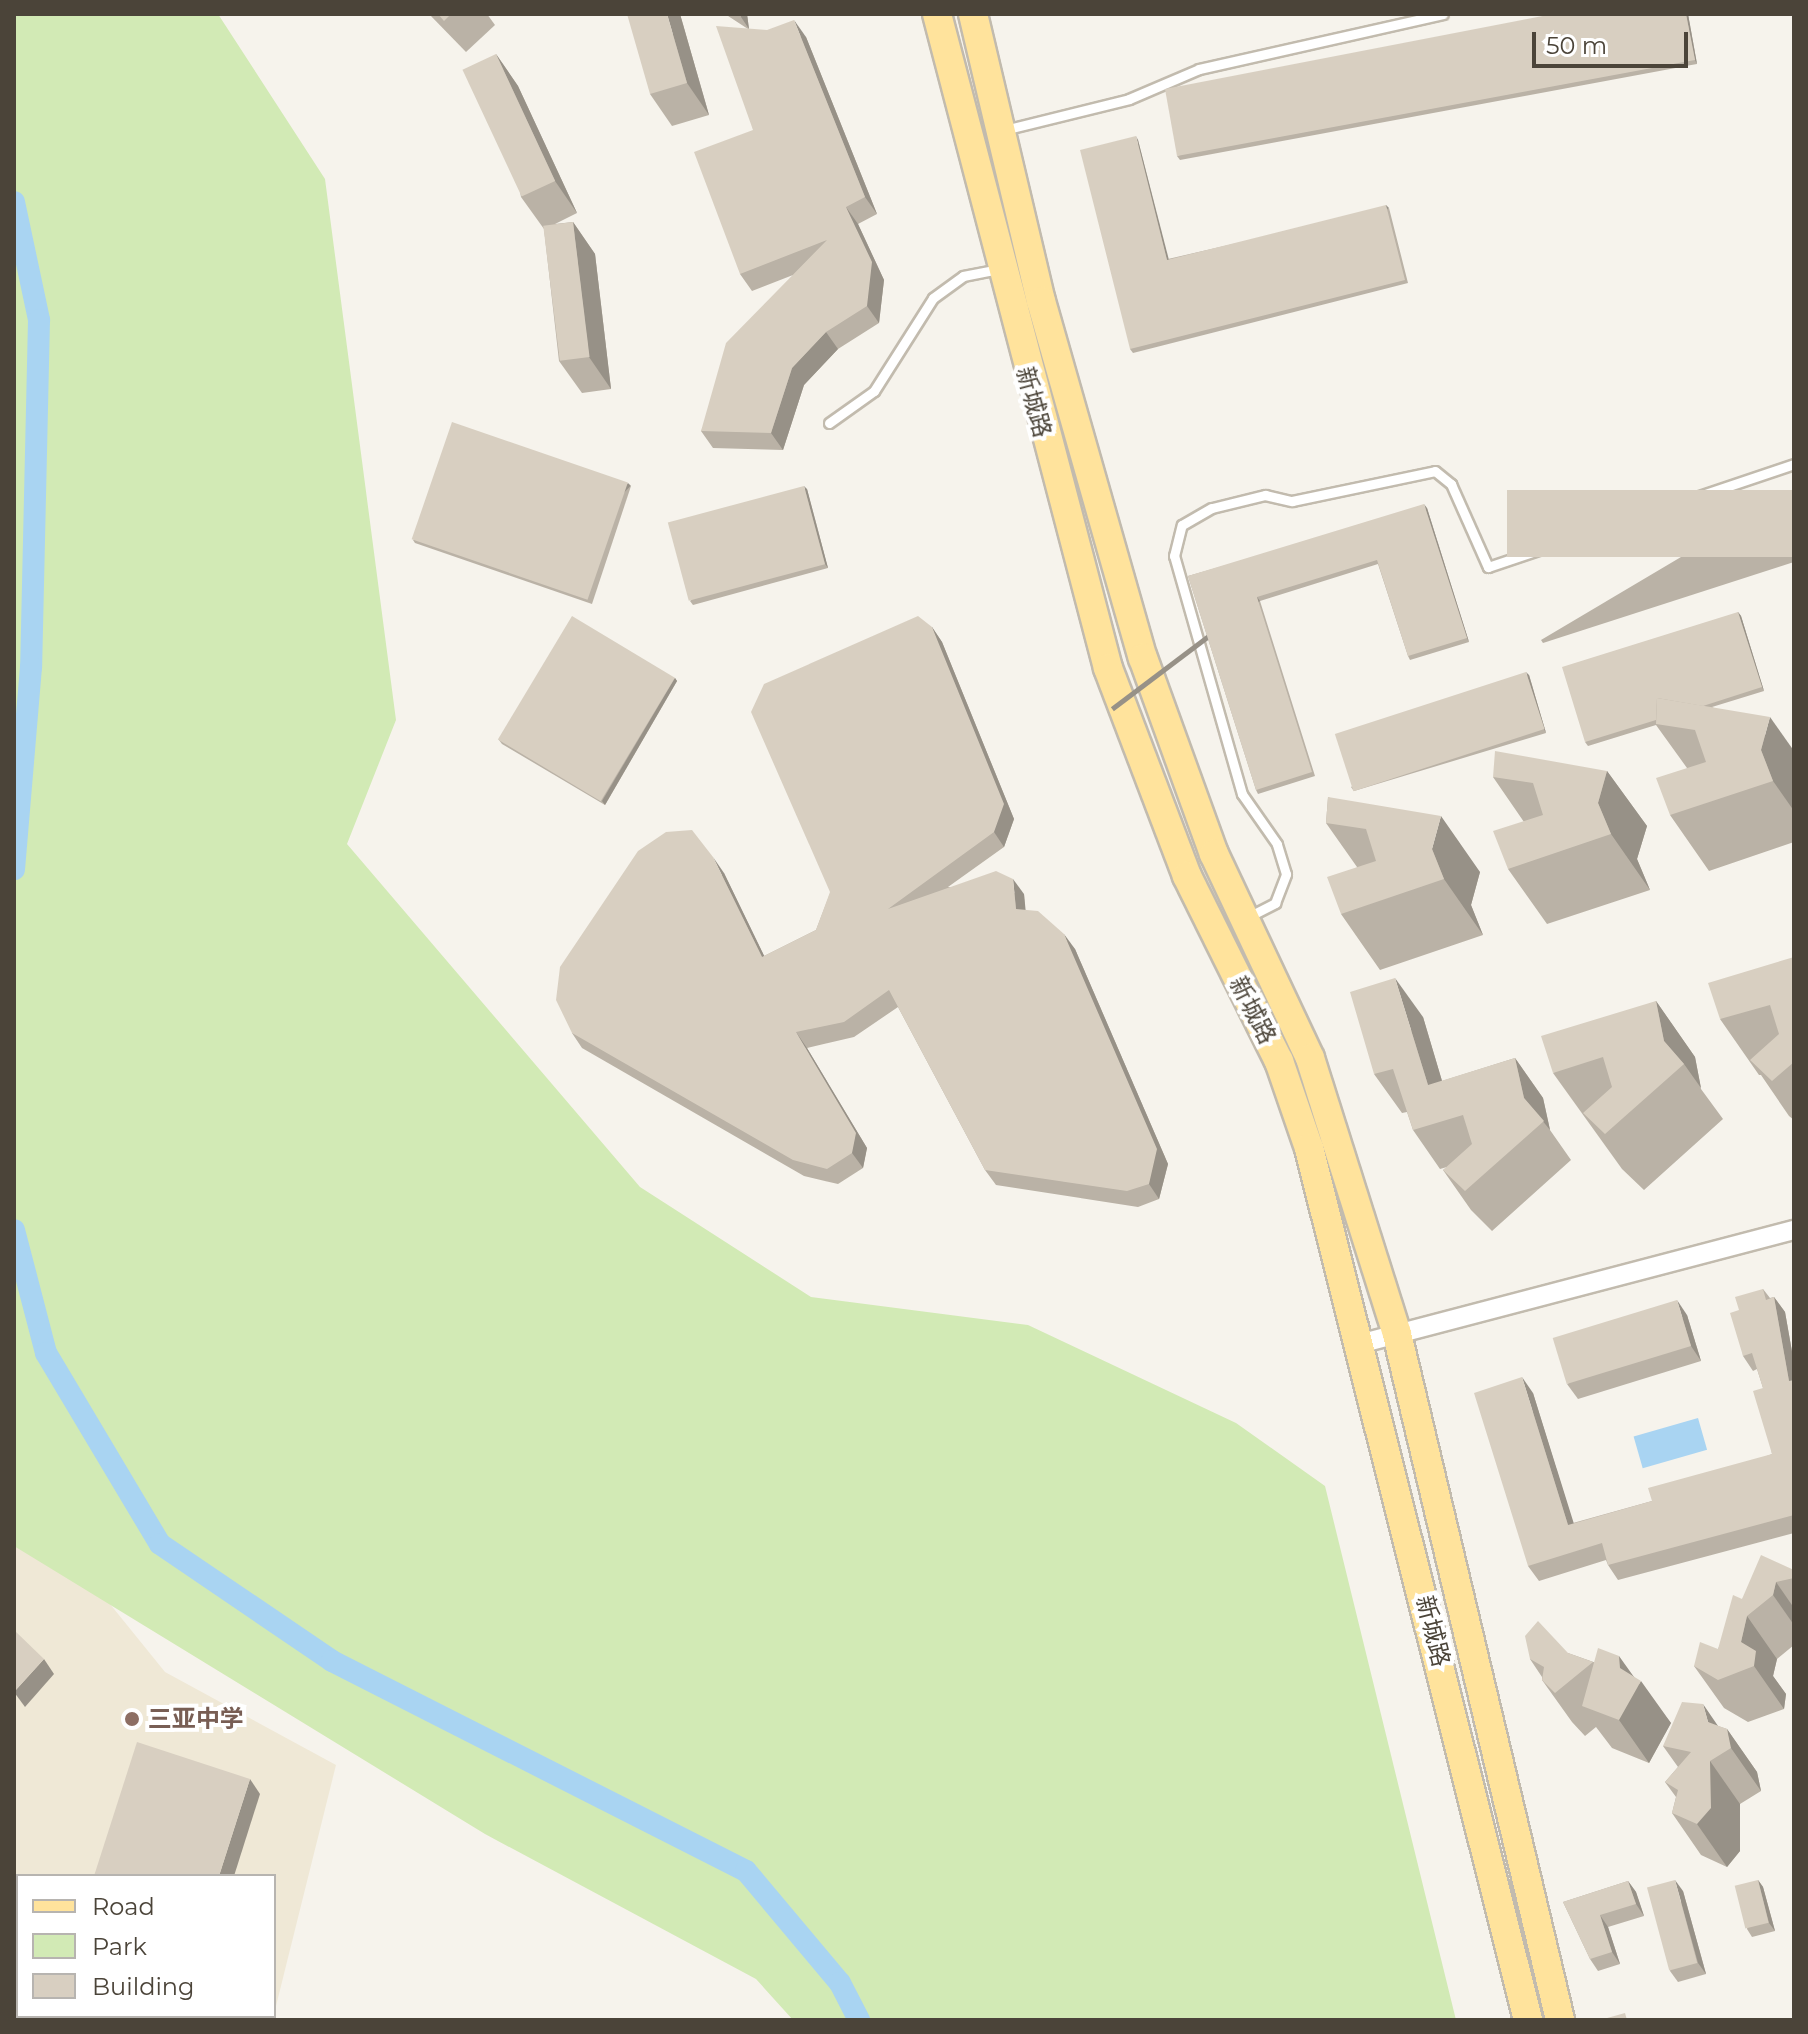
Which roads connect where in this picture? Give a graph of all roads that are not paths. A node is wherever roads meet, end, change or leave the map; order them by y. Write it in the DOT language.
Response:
graph roads {
  1 [pos="937,14"];
  2 [pos="973,14"];
  3 [pos="1443,14"];
  4 [pos="1000,131"];
  5 [pos="998,269"];
  6 [pos="829,423"];
  7 [pos="1794,464"];
  8 [pos="1246,919"];
  9 [pos="1794,1230"];
  10 [pos="1397,1334"];
  11 [pos="1363,1343"];
  12 [pos="1528,2020"];
  13 [pos="1560,2020"];
  1 -- 5 [label="main road, 新城路"];
  2 -- 4 [label="main road, 新城路"];
  3 -- 4 [label="lane"];
  4 -- 8 [label="main road, 新城路"];
  5 -- 6 [label="lane"];
  5 -- 11 [label="main road, 新城路"];
  7 -- 8 [label="lane"];
  8 -- 10 [label="main road, 新城路"];
  9 -- 10 [label="street"];
  10 -- 11 [label="street"];
  10 -- 13 [label="main road, 新城路"];
  11 -- 12 [label="main road, 新城路"];
}
